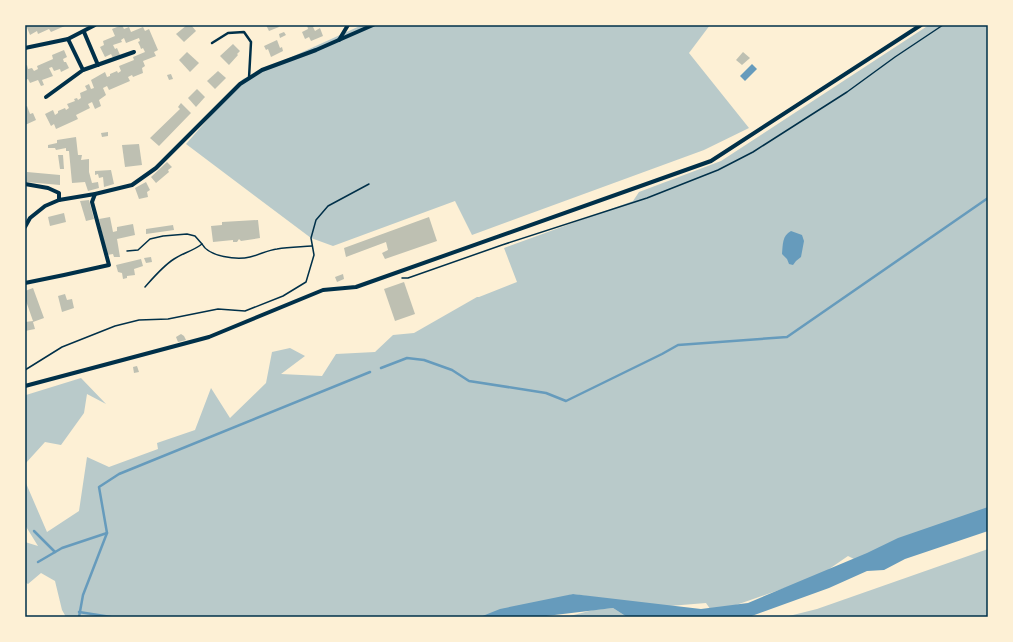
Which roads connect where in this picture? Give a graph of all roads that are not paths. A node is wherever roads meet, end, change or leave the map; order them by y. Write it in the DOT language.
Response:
graph roads {
  1 [pos="95,25"];
  2 [pos="348,25"];
  3 [pos="373,25"];
  4 [pos="921,25"];
  5 [pos="84,32"];
  6 [pos="68,39"];
  7 [pos="339,40"];
  8 [pos="212,43"];
  9 [pos="25,48"];
  10 [pos="134,52"];
  11 [pos="98,65"];
  12 [pos="83,70"];
  13 [pos="249,78"];
  14 [pos="46,97"];
  15 [pos="25,184"];
  16 [pos="95,194"];
  17 [pos="59,200"];
  18 [pos="25,227"];
  19 [pos="25,283"];
  20 [pos="25,386"];
  1 -- 5 [label="street"];
  2 -- 7 [label="street"];
  3 -- 7 [label="street"];
  4 -- 20 [label="street"];
  5 -- 6 [label="street"];
  5 -- 11 [label="street"];
  6 -- 9 [label="street"];
  6 -- 12 [label="street"];
  7 -- 13 [label="street"];
  8 -- 13 [label="lane"];
  10 -- 11 [label="street"];
  11 -- 12 [label="street"];
  12 -- 14 [label="street"];
  13 -- 16 [label="street"];
  15 -- 17 [label="street"];
  16 -- 17 [label="street"];
  16 -- 19 [label="street"];
  17 -- 18 [label="street"];
}
